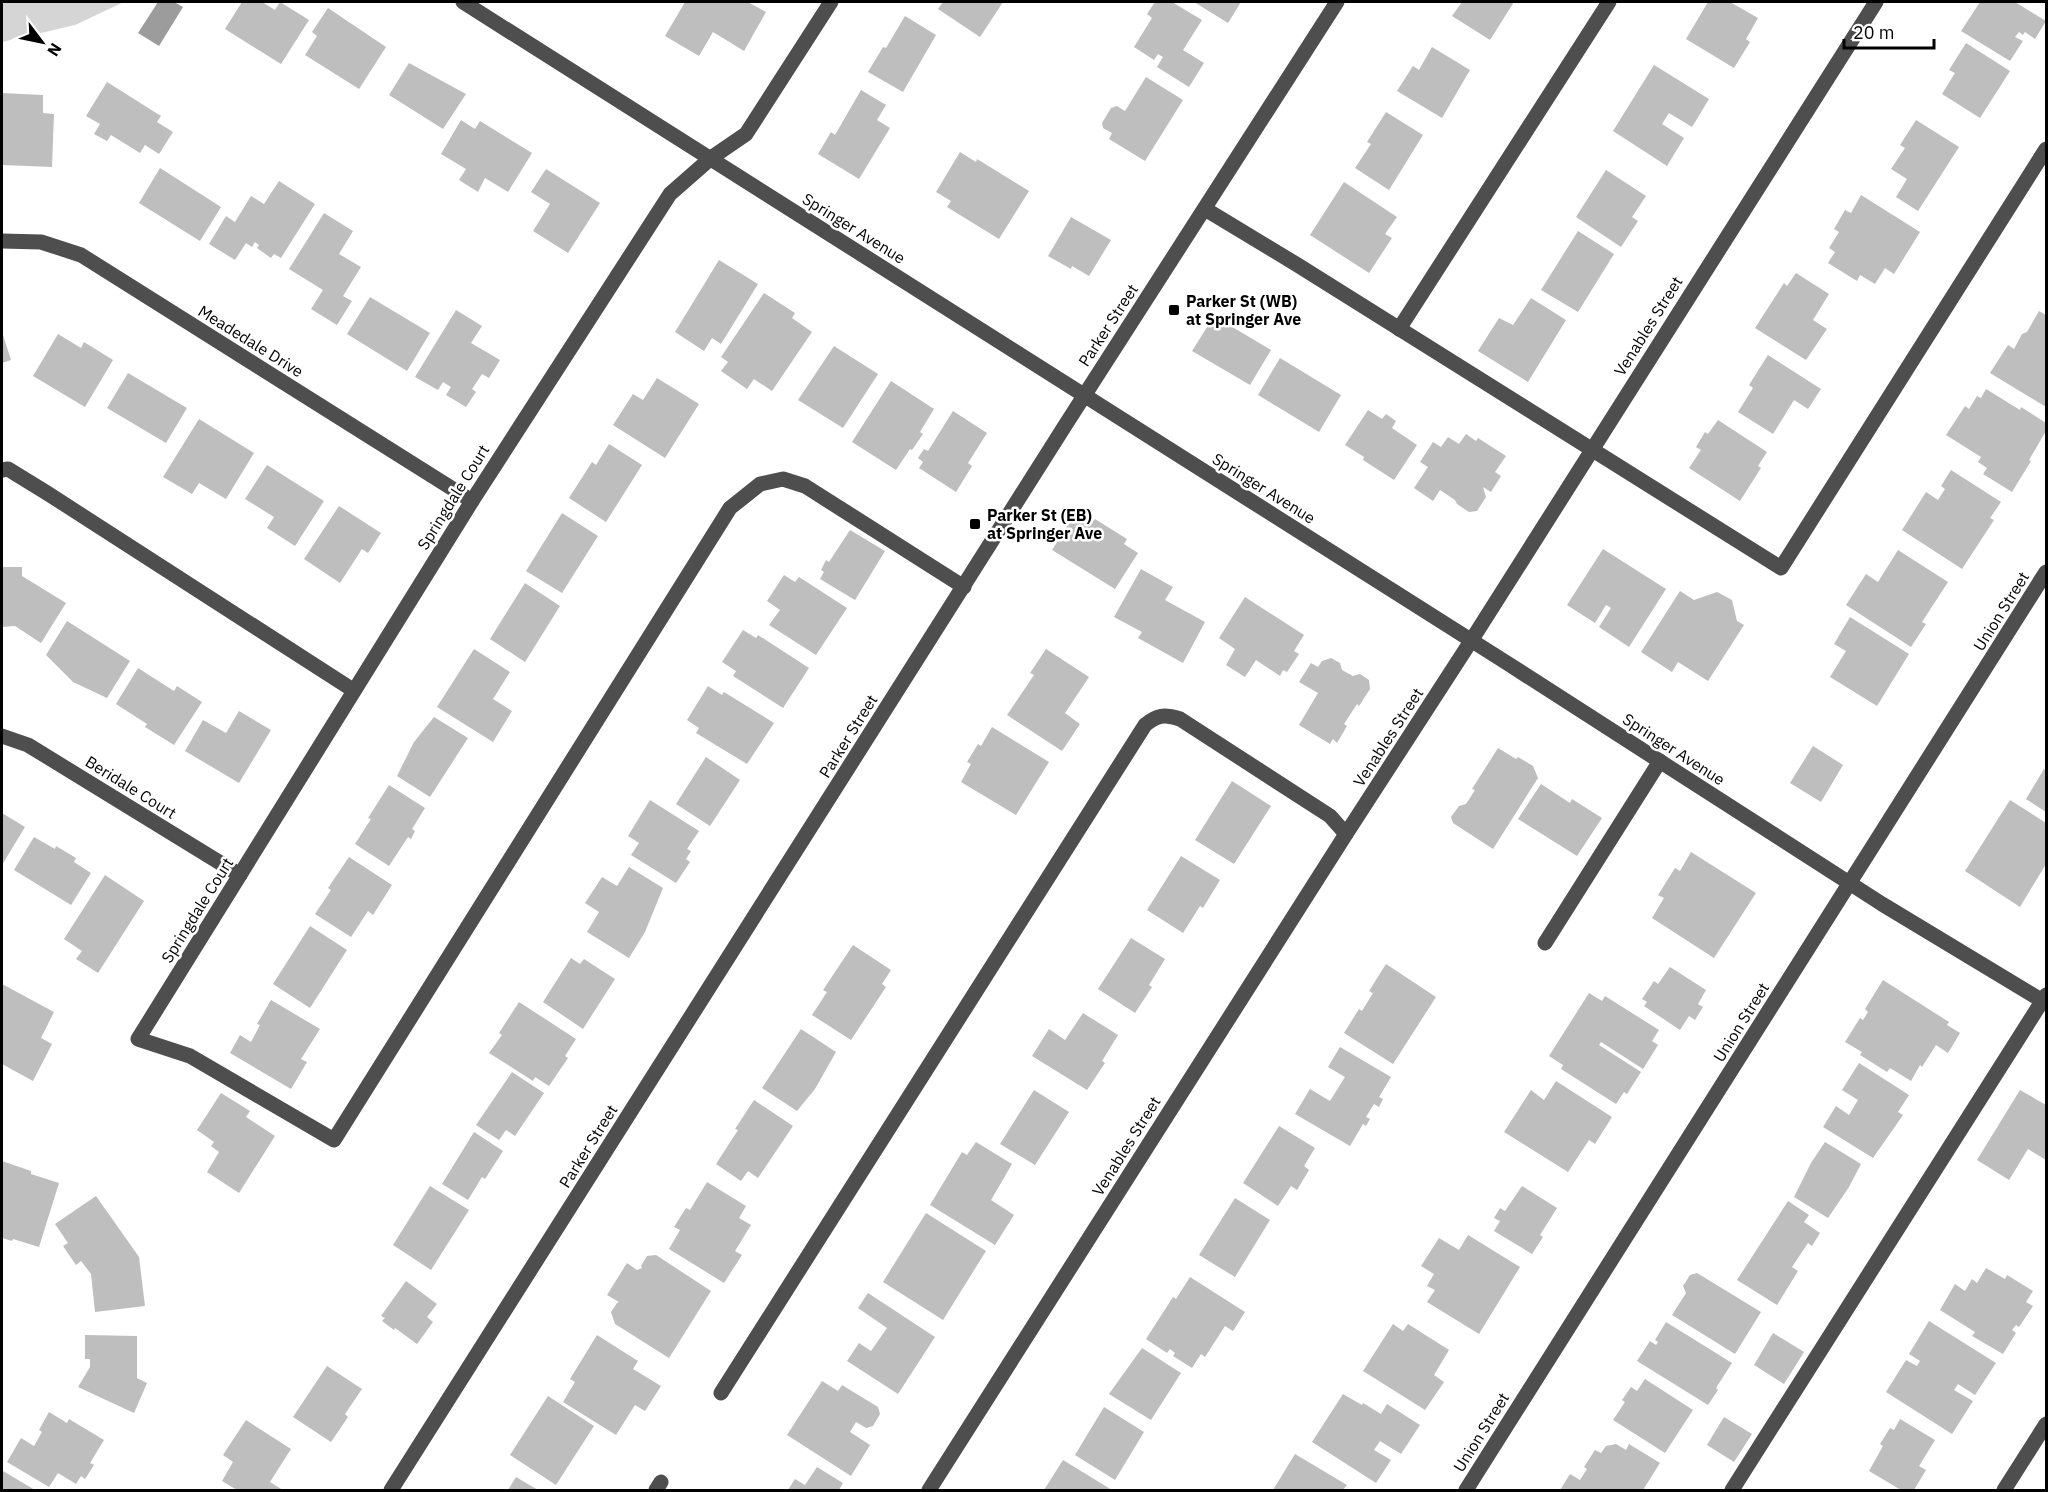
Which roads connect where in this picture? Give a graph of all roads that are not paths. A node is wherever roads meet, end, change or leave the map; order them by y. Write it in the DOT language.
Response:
graph roads {
  1 [pos="463,2"];
  2 [pos="831,2"];
  3 [pos="1337,2"];
  4 [pos="1609,2"];
  5 [pos="1876,2"];
  6 [pos="2046,149"];
  7 [pos="711,158"];
  8 [pos="1205,209"];
  9 [pos="2,241"];
  10 [pos="1399,329"];
  11 [pos="1085,396"];
  12 [pos="1591,450"];
  13 [pos="2,470"];
  14 [pos="472,501"];
  15 [pos="2046,572"];
  16 [pos="964,587"];
  17 [pos="1471,641"];
  18 [pos="353,690"];
  19 [pos="2,736"];
  20 [pos="1660,761"];
  21 [pos="1346,834"];
  22 [pos="240,875"];
  23 [pos="1850,883"];
  24 [pos="1545,943"];
  25 [pos="2045,999"];
  26 [pos="721,1393"];
  27 [pos="2046,1424"];
  28 [pos="391,1491"];
  29 [pos="929,1491"];
  30 [pos="1466,1491"];
  31 [pos="1732,1491"];
  32 [pos="2004,1491"];
  1 -- 7 [label="street, Springer Avenue"];
  2 -- 7 [label="street, Springdale Court"];
  3 -- 8 [label="street, Parker Street"];
  4 -- 10 [label="street"];
  5 -- 12 [label="street, Venables Street"];
  6 -- 12 [label="street"];
  7 -- 11 [label="street, Springer Avenue"];
  7 -- 14 [label="street, Springdale Court"];
  8 -- 10 [label="street"];
  8 -- 11 [label="street, Parker Street"];
  9 -- 14 [label="street, Meadedale Drive"];
  10 -- 12 [label="street"];
  11 -- 16 [label="street, Parker Street"];
  11 -- 17 [label="street, Springer Avenue"];
  12 -- 17 [label="street, Venables Street"];
  13 -- 18 [label="street"];
  14 -- 18 [label="street, Springdale Court"];
  15 -- 23 [label="street, Union Street"];
  16 -- 22 [label="street, Springdale Court"];
  16 -- 28 [label="street, Parker Street"];
  17 -- 20 [label="street, Springer Avenue"];
  17 -- 21 [label="street, Venables Street"];
  18 -- 22 [label="street, Springdale Court"];
  19 -- 22 [label="street, Beridale Court"];
  20 -- 23 [label="street, Springer Avenue"];
  20 -- 24 [label="street"];
  21 -- 26 [label="street"];
  21 -- 29 [label="street, Venables Street"];
  23 -- 25 [label="street, Springer Avenue"];
  23 -- 30 [label="street, Union Street"];
  25 -- 31 [label="street"];
  27 -- 32 [label="street"];
}
